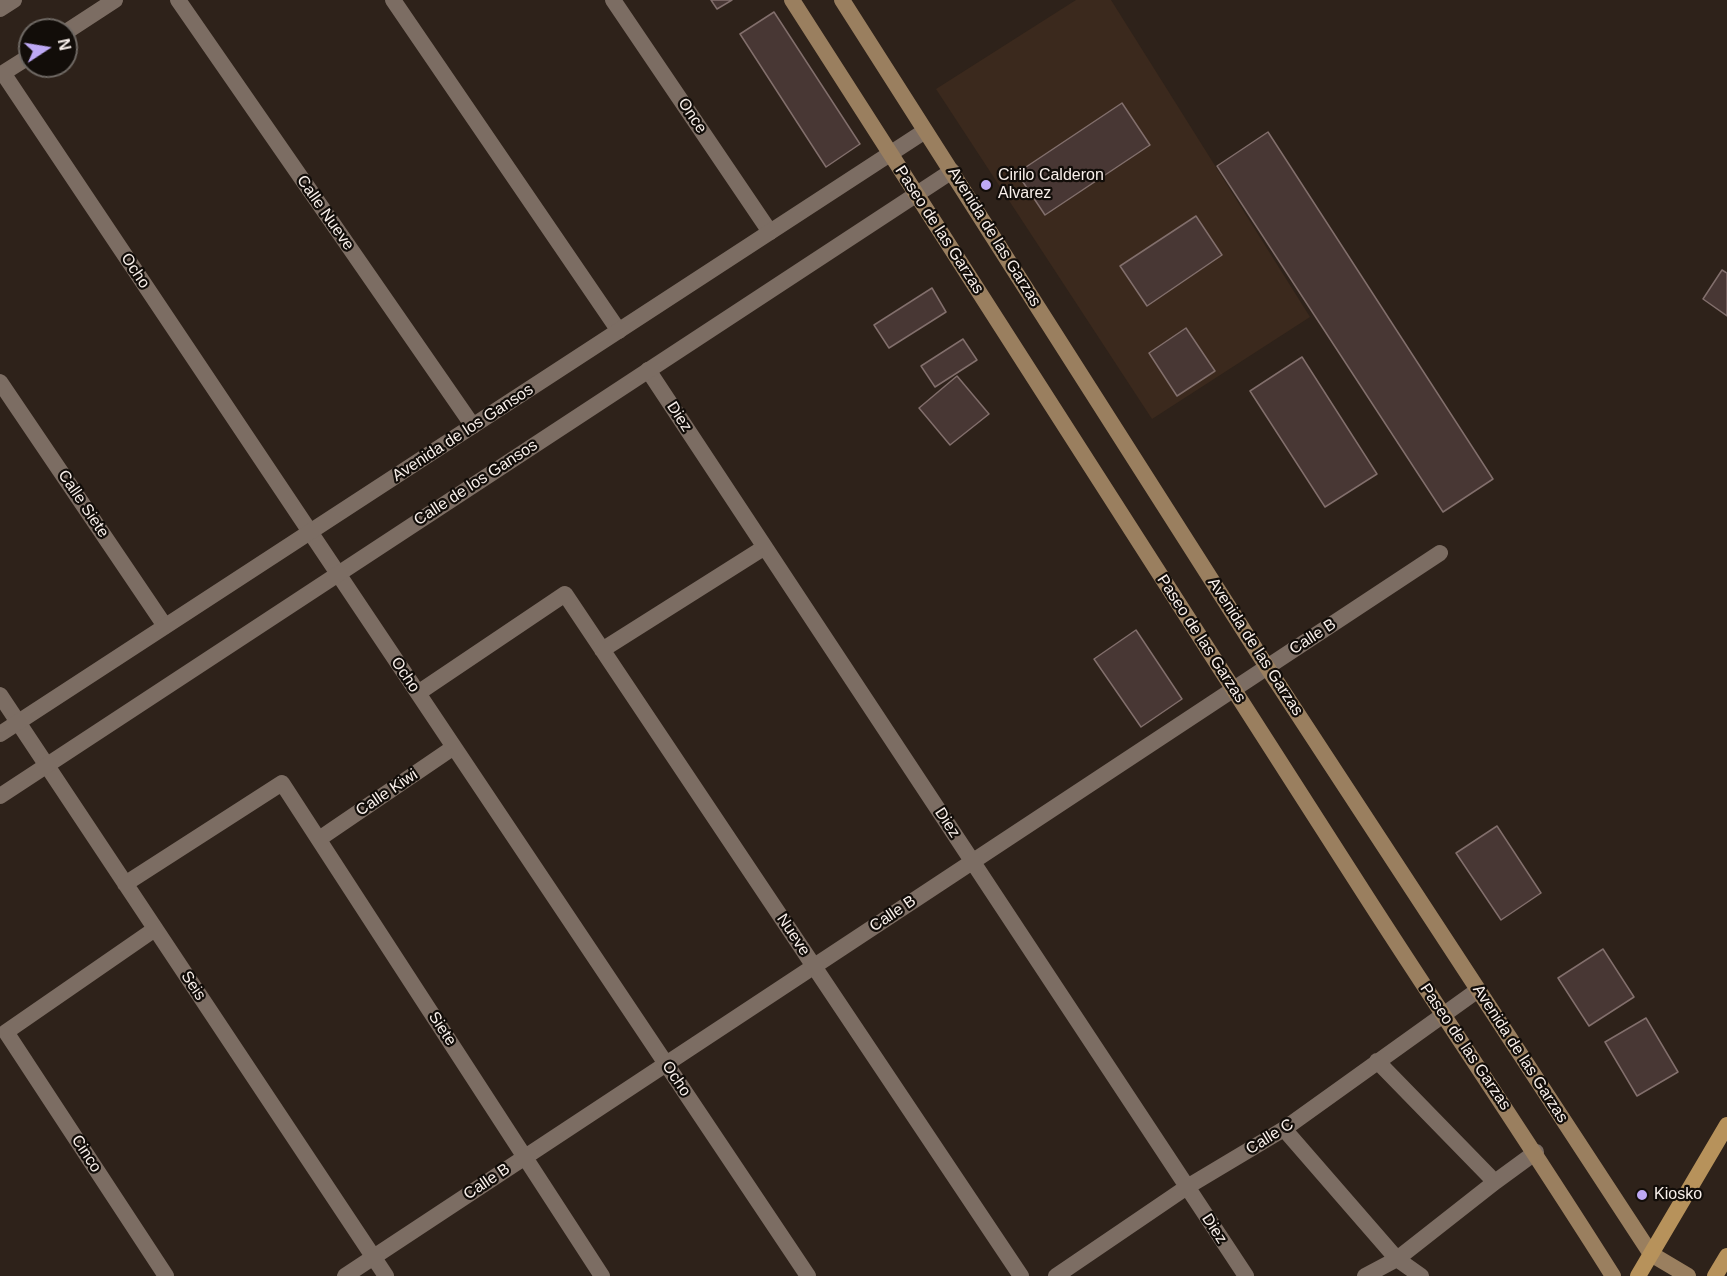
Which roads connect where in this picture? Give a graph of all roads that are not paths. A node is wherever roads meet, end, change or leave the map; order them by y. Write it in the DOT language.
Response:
graph roads {
  1 [pos="14,0"];
  2 [pos="115,0"];
  3 [pos="178,0"];
  4 [pos="393,0"];
  5 [pos="613,0"];
  6 [pos="792,0"];
  7 [pos="842,0"];
  8 [pos="0,9"];
  9 [pos="78,24"];
  10 [pos="18,64"];
  11 [pos="2,74"];
  12 [pos="925,131"];
  13 [pos="890,154"];
  14 [pos="952,171"];
  15 [pos="916,194"];
  16 [pos="770,232"];
  17 [pos="619,331"];
  18 [pos="648,370"];
  19 [pos="0,382"];
  20 [pos="473,426"];
  21 [pos="310,532"];
  22 [pos="765,547"];
  23 [pos="1440,553"];
  24 [pos="338,574"];
  25 [pos="165,626"];
  26 [pos="602,650"];
  27 [pos="1267,667"];
  28 [pos="1233,690"];
  29 [pos="418,693"];
  30 [pos="0,695"];
  31 [pos="18,722"];
  32 [pos="0,734"];
  33 [pos="454,747"];
  34 [pos="46,765"];
  35 [pos="0,796"];
  36 [pos="319,839"];
  37 [pos="972,861"];
  38 [pos="125,884"];
  39 [pos="155,929"];
  40 [pos="814,966"];
  41 [pos="1478,990"];
  42 [pos="1442,1014"];
  43 [pos="1377,1061"];
  44 [pos="666,1064"];
  45 [pos="1727,1125"];
  46 [pos="1284,1129"];
  47 [pos="1536,1152"];
  48 [pos="525,1157"];
  49 [pos="1495,1182"];
  50 [pos="1187,1187"];
  51 [pos="1651,1254"];
  52 [pos="1727,1256"];
  53 [pos="374,1257"];
  54 [pos="1397,1258"];
  55 [pos="166,1276"];
  56 [pos="345,1276"];
  57 [pos="386,1276"];
  58 [pos="602,1276"];
  59 [pos="808,1276"];
  60 [pos="1021,1276"];
  61 [pos="1056,1276"];
  62 [pos="1246,1276"];
  63 [pos="1365,1276"];
  64 [pos="1421,1276"];
  65 [pos="1613,1276"];
  66 [pos="1638,1276"];
  67 [pos="1688,1276"];
  68 [pos="1715,1276"];
  1 -- 8 [label="street"];
  2 -- 9 [label="street"];
  3 -- 20 [label="street, Calle Nueve"];
  4 -- 17 [label="street"];
  5 -- 16 [label="street, Once"];
  6 -- 13 [label="main road, Paseo de las Garzas"];
  7 -- 12 [label="main road, Avenida de las Garzas"];
  10 -- 11 [label="street"];
  11 -- 21 [label="street, Ocho"];
  12 -- 13 [label="street, Avenida de los Gansos"];
  12 -- 14 [label="main road, Avenida de las Garzas"];
  13 -- 15 [label="main road, Paseo de las Garzas"];
  13 -- 16 [label="street, Avenida de los Gansos"];
  14 -- 15 [label="street, Calle de los Gansos"];
  14 -- 27 [label="main road, Avenida de las Garzas"];
  15 -- 18 [label="street, Calle de los Gansos"];
  15 -- 28 [label="main road, Paseo de las Garzas"];
  16 -- 17 [label="street, Avenida de los Gansos"];
  17 -- 20 [label="street, Avenida de los Gansos"];
  18 -- 22 [label="street, Diez"];
  18 -- 24 [label="street, Calle de los Gansos"];
  19 -- 25 [label="street, Calle Siete"];
  20 -- 21 [label="street, Avenida de los Gansos"];
  21 -- 24 [label="street, Ocho"];
  21 -- 25 [label="street, Avenida de los Gansos"];
  22 -- 26 [label="street"];
  22 -- 37 [label="street, Diez"];
  23 -- 27 [label="street, Calle B"];
  24 -- 29 [label="street, Ocho"];
  24 -- 34 [label="street, Calle de los Gansos"];
  25 -- 31 [label="street, Avenida de los Gansos"];
  26 -- 29 [label="street, Nueve"];
  26 -- 40 [label="street, Nueve"];
  27 -- 28 [label="street, Calle B"];
  27 -- 41 [label="main road, Avenida de las Garzas"];
  28 -- 37 [label="street, Calle B"];
  28 -- 42 [label="main road, Paseo de las Garzas"];
  29 -- 33 [label="street, Ocho"];
  30 -- 31 [label="street, Seis"];
  31 -- 32 [label="street, Avenida de los Gansos"];
  31 -- 34 [label="street, Seis"];
  33 -- 36 [label="street, Calle Kiwi"];
  33 -- 44 [label="street, Ocho"];
  34 -- 35 [label="street, Calle de los Gansos"];
  34 -- 38 [label="street, Seis"];
  36 -- 38 [label="street, Siete"];
  36 -- 48 [label="street, Siete"];
  37 -- 40 [label="street, Calle B"];
  37 -- 50 [label="street, Diez"];
  38 -- 39 [label="street, Seis"];
  39 -- 53 [label="street, Seis"];
  39 -- 55 [label="street, Cinco"];
  40 -- 44 [label="street, Calle B"];
  40 -- 60 [label="street, Nueve"];
  41 -- 42 [label="street, Calle C"];
  41 -- 51 [label="main road, Avenida de las Garzas"];
  42 -- 43 [label="street, Calle C"];
  42 -- 47 [label="main road, Paseo de las Garzas"];
  43 -- 46 [label="street, Calle C"];
  43 -- 49 [label="street"];
  44 -- 48 [label="street, Calle B"];
  44 -- 59 [label="street, Ocho"];
  45 -- 51 [label="main road"];
  46 -- 50 [label="street, Calle C"];
  46 -- 54 [label="street"];
  47 -- 49 [label="street"];
  47 -- 65 [label="main road, Paseo de las Garzas"];
  48 -- 53 [label="street, Calle B"];
  48 -- 58 [label="street, Siete"];
  49 -- 54 [label="street"];
  50 -- 61 [label="street, Calle C"];
  50 -- 62 [label="street, Diez"];
  51 -- 66 [label="main road"];
  51 -- 67 [label="main road, Avenida de las Garzas"];
  52 -- 68 [label="main road"];
  53 -- 56 [label="street, Calle B"];
  53 -- 57 [label="street, Seis"];
  54 -- 63 [label="street"];
  54 -- 64 [label="street"];
}
